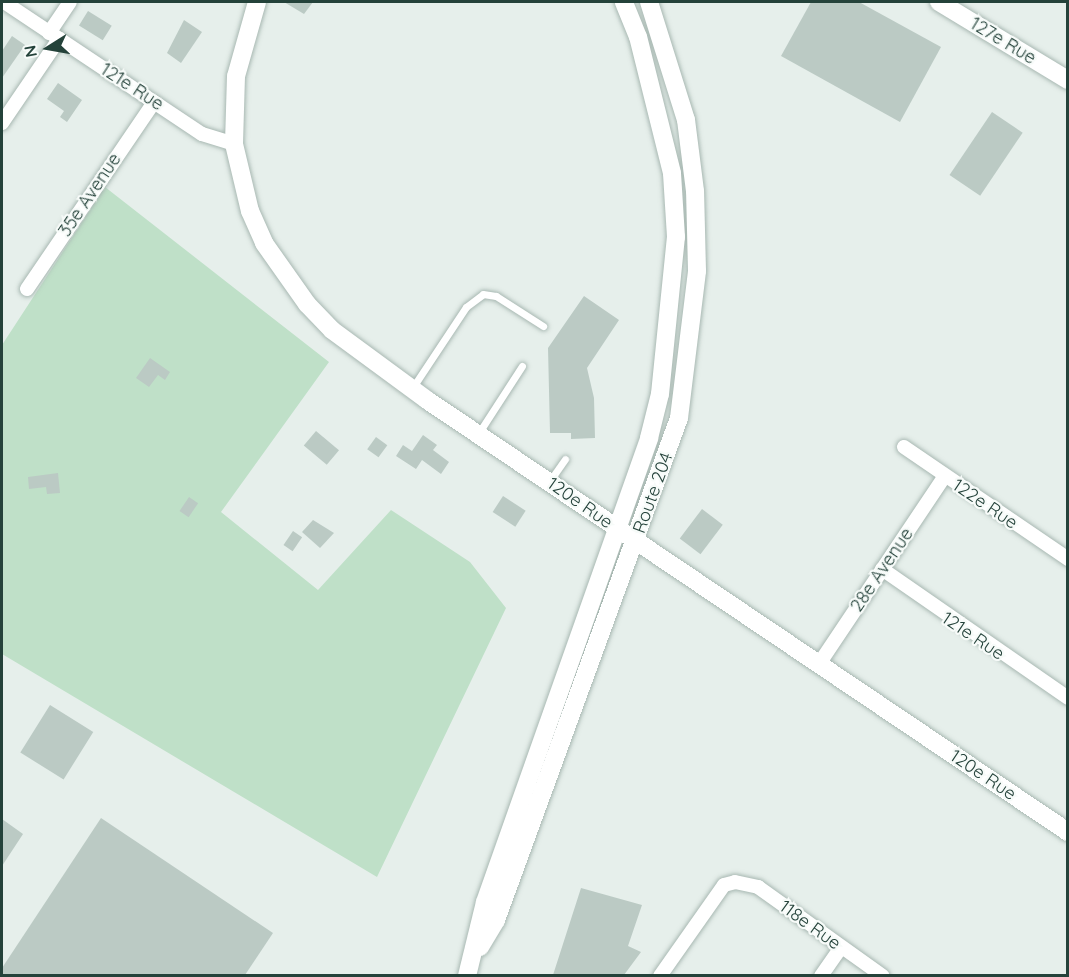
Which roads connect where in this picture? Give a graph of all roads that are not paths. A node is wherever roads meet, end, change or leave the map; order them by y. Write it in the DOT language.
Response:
graph roads {
  1 [pos="4,2"];
  2 [pos="70,2"];
  3 [pos="257,2"];
  4 [pos="624,2"];
  5 [pos="649,2"];
  6 [pos="939,2"];
  7 [pos="54,36"];
  8 [pos="1068,80"];
  9 [pos="154,102"];
  10 [pos="2,123"];
  11 [pos="234,144"];
  12 [pos="27,289"];
  13 [pos="543,326"];
  14 [pos="522,366"];
  15 [pos="411,389"];
  16 [pos="478,434"];
  17 [pos="904,447"];
  18 [pos="565,459"];
  19 [pos="945,476"];
  20 [pos="549,482"];
  21 [pos="617,529"];
  22 [pos="636,541"];
  23 [pos="1068,560"];
  24 [pos="882,569"];
  25 [pos="819,664"];
  26 [pos="1068,698"];
  27 [pos="1068,832"];
  28 [pos="841,947"];
  29 [pos="469,969"];
  30 [pos="660,975"];
  31 [pos="821,975"];
  32 [pos="883,975"];
  1 -- 7 [label="street, 121e Rue"];
  2 -- 7 [label="street"];
  3 -- 11 [label="main road"];
  4 -- 21 [label="main road, Route 204"];
  5 -- 22 [label="main road, Route 204"];
  6 -- 8 [label="main road, 127e Rue"];
  7 -- 9 [label="street, 121e Rue"];
  7 -- 10 [label="street"];
  9 -- 11 [label="street, 121e Rue"];
  9 -- 12 [label="street, 35e Avenue"];
  11 -- 15 [label="main road, 120e Rue"];
  13 -- 15 [label="lane"];
  14 -- 16 [label="lane"];
  15 -- 16 [label="main road, 120e Rue"];
  16 -- 20 [label="main road, 120e Rue"];
  17 -- 19 [label="street, 122e Rue"];
  18 -- 20 [label="lane"];
  19 -- 23 [label="street, 122e Rue"];
  19 -- 24 [label="street, 28e Avenue"];
  20 -- 21 [label="main road, 120e Rue"];
  21 -- 22 [label="main road, 120e Rue"];
  21 -- 29 [label="main road, Route 204"];
  22 -- 25 [label="main road, 120e Rue"];
  22 -- 29 [label="main road, Route 204"];
  24 -- 25 [label="street, 28e Avenue"];
  24 -- 26 [label="street, 121e Rue"];
  25 -- 27 [label="main road, 120e Rue"];
  28 -- 30 [label="street, 118e Rue"];
  28 -- 31 [label="street"];
  28 -- 32 [label="street, 118e Rue"];
}
